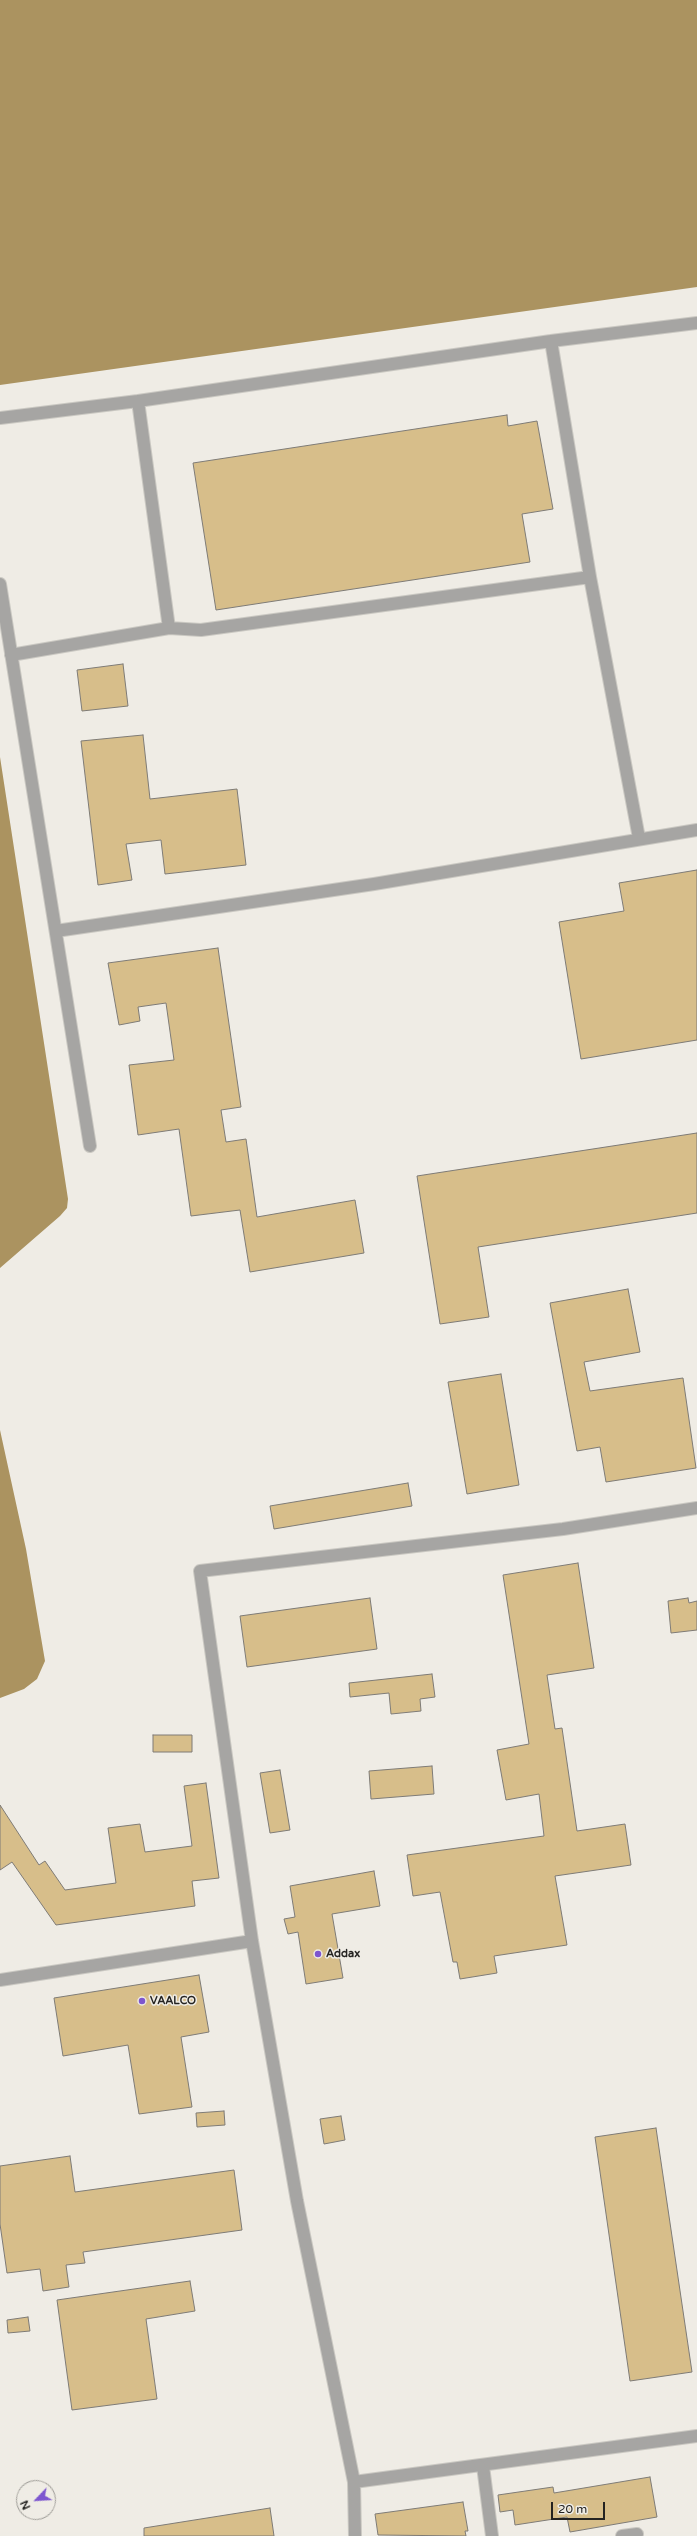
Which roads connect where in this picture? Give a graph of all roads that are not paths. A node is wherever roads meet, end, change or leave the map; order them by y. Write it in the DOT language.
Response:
graph roads {
  1 [pos="697,323"];
  2 [pos="551,341"];
  3 [pos="138,401"];
  4 [pos="0,418"];
  5 [pos="590,577"];
  6 [pos="0,584"];
  7 [pos="169,628"];
  8 [pos="11,654"];
  9 [pos="697,830"];
  10 [pos="639,838"];
  11 [pos="56,931"];
  12 [pos="90,1146"];
  13 [pos="697,1508"];
  14 [pos="252,1941"];
  15 [pos="0,1980"];
  16 [pos="697,2436"];
  17 [pos="483,2466"];
  18 [pos="354,2482"];
  19 [pos="637,2534"];
  20 [pos="355,2536"];
  21 [pos="492,2536"];
  22 [pos="622,2536"];
  1 -- 2 [label="street"];
  2 -- 3 [label="street"];
  2 -- 5 [label="street"];
  3 -- 4 [label="street"];
  3 -- 7 [label="street"];
  5 -- 7 [label="street"];
  5 -- 10 [label="street"];
  6 -- 8 [label="street"];
  7 -- 8 [label="street"];
  8 -- 11 [label="street"];
  9 -- 10 [label="street"];
  10 -- 11 [label="street"];
  11 -- 12 [label="street"];
  13 -- 14 [label="street"];
  14 -- 15 [label="street"];
  14 -- 18 [label="street"];
  16 -- 17 [label="street"];
  17 -- 18 [label="street"];
  17 -- 21 [label="street"];
  18 -- 20 [label="street"];
  19 -- 22 [label="street"];
}
